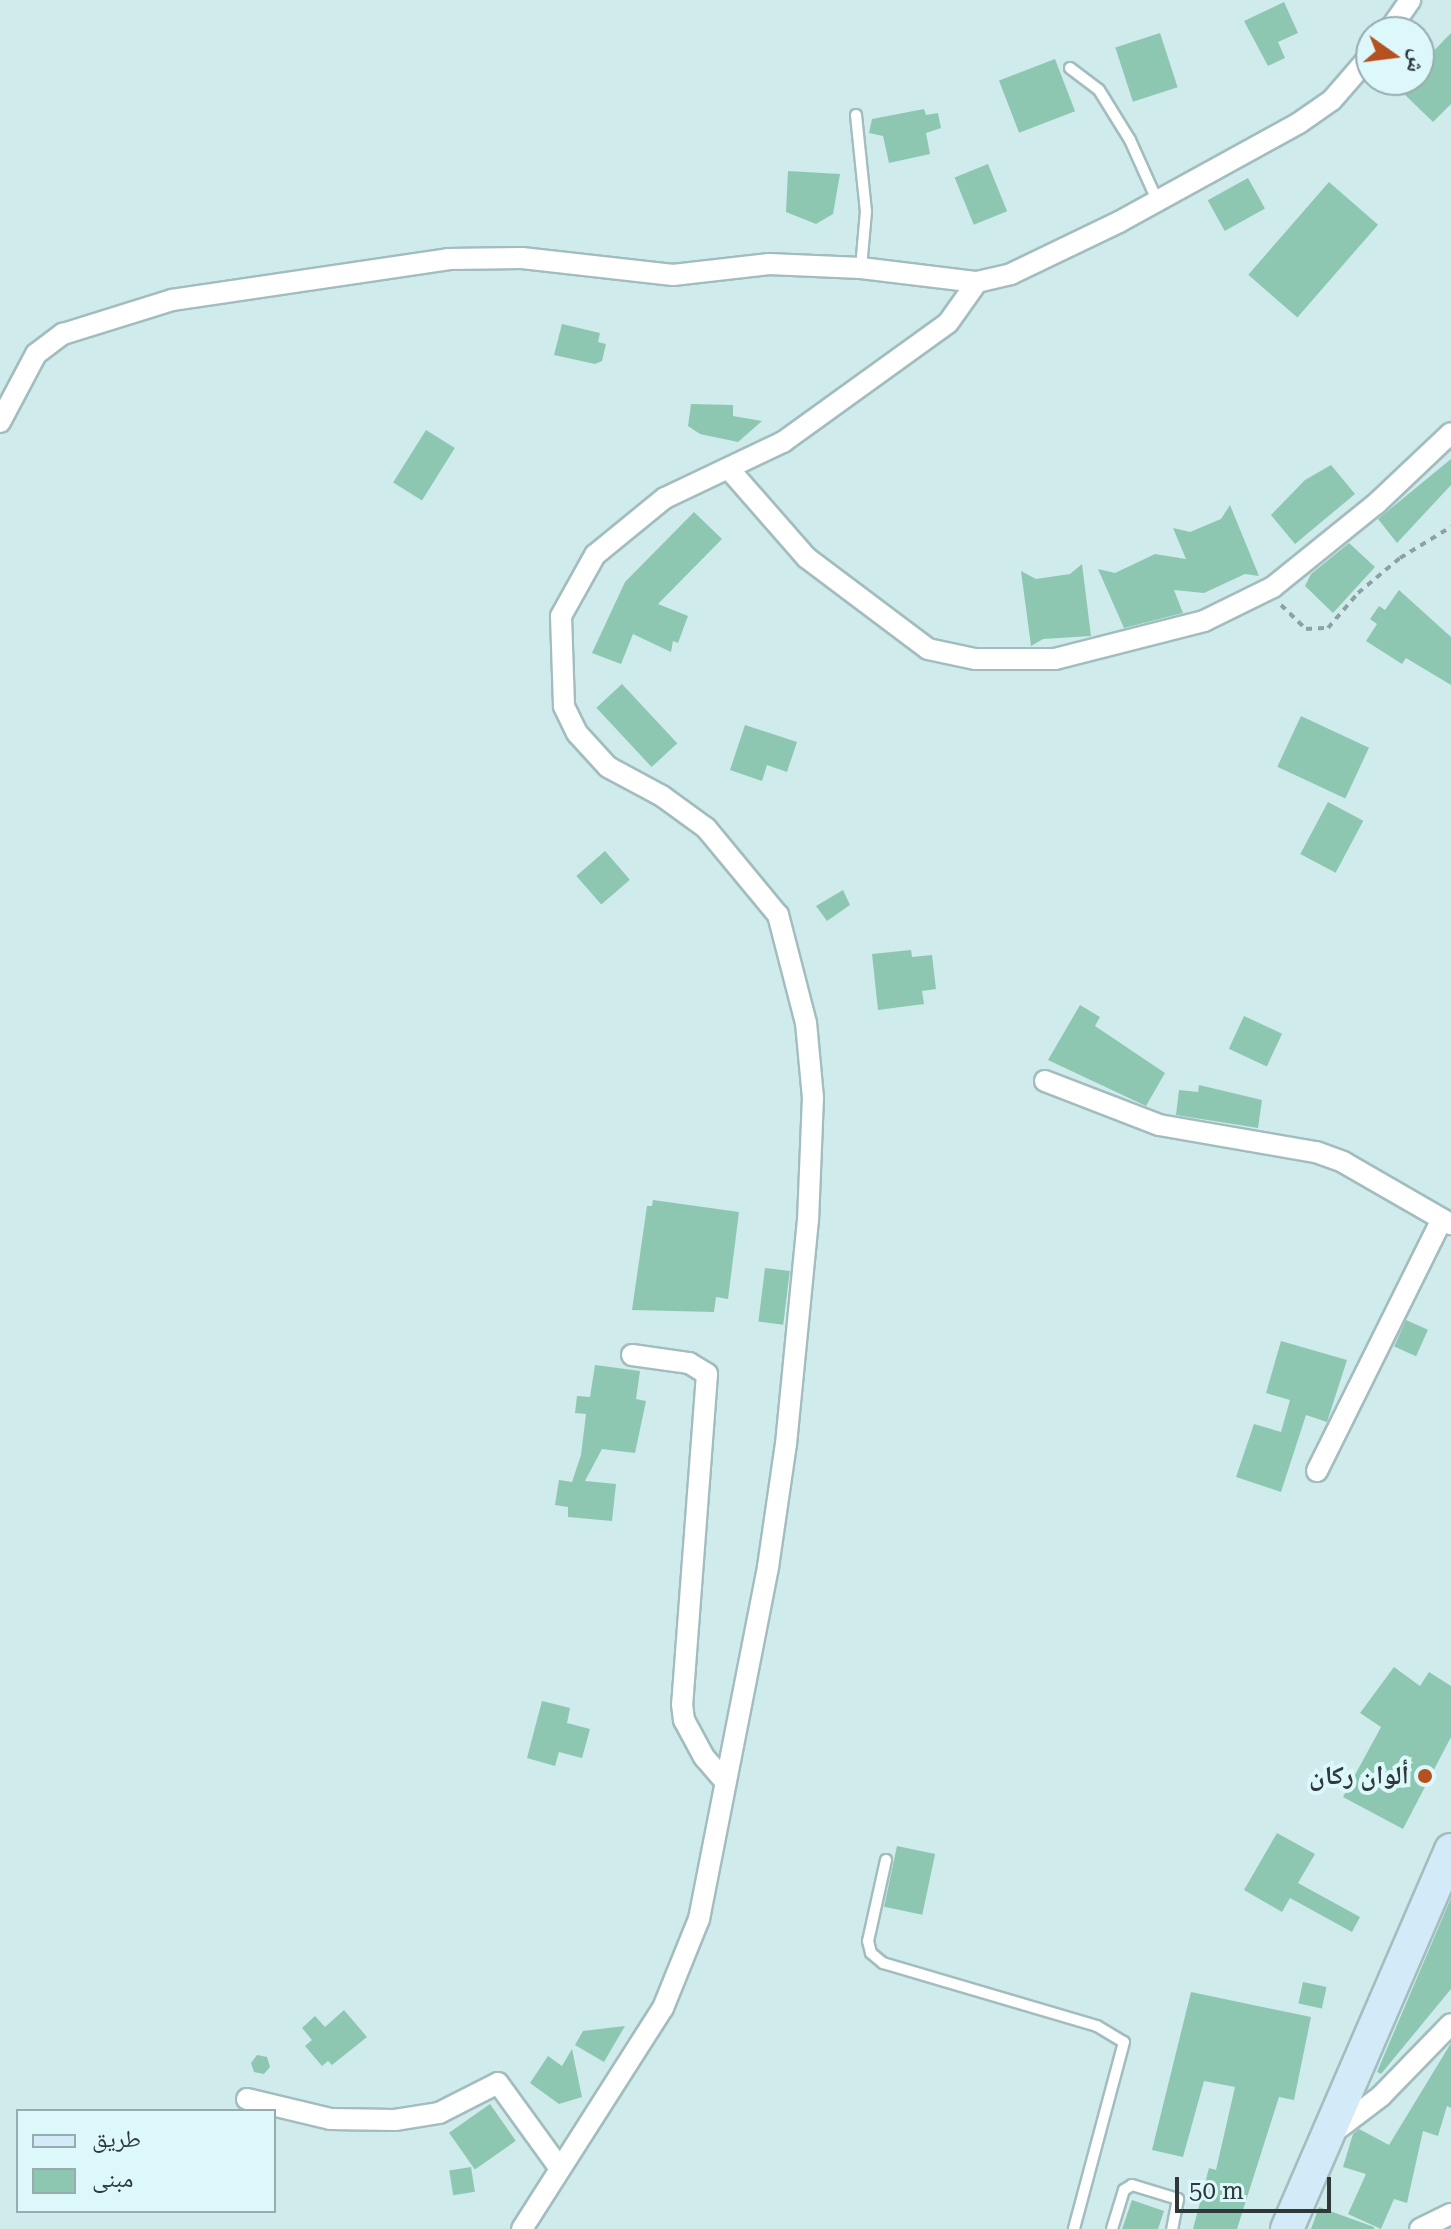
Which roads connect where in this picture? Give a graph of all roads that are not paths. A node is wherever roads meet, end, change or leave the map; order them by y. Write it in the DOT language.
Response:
graph roads {
  1 [pos="1070,68"];
  2 [pos="1355,73"];
  3 [pos="856,115"];
  4 [pos="1157,200"];
  5 [pos="861,268"];
  6 [pos="977,282"];
  7 [pos="0,422"];
  8 [pos="1451,433"];
  9 [pos="729,469"];
  10 [pos="1045,1081"];
  11 [pos="1447,1222"];
  12 [pos="632,1355"];
  13 [pos="1317,1471"];
  14 [pos="724,1780"];
  15 [pos="1451,1850"];
  16 [pos="886,1860"];
  17 [pos="1451,2024"];
  18 [pos="247,2099"];
  19 [pos="1328,2136"];
  20 [pos="558,2166"];
  21 [pos="1446,2221"];
  22 [pos="522,2229"];
  23 [pos="1074,2229"];
  24 [pos="1112,2229"];
  25 [pos="1172,2229"];
  26 [pos="1287,2229"];
  27 [pos="1420,2229"];
  1 -- 4 [label="lane"];
  2 -- 4 [label="street"];
  3 -- 5 [label="lane"];
  4 -- 6 [label="street"];
  5 -- 6 [label="street"];
  5 -- 7 [label="street"];
  6 -- 9 [label="street"];
  8 -- 9 [label="street"];
  9 -- 14 [label="street"];
  10 -- 11 [label="street"];
  11 -- 13 [label="street"];
  12 -- 14 [label="street"];
  14 -- 20 [label="street"];
  15 -- 19 [label="main road"];
  16 -- 23 [label="lane"];
  17 -- 19 [label="street"];
  18 -- 20 [label="street"];
  19 -- 26 [label="main road"];
  20 -- 22 [label="street"];
  21 -- 27 [label="street"];
  24 -- 25 [label="lane"];
}
